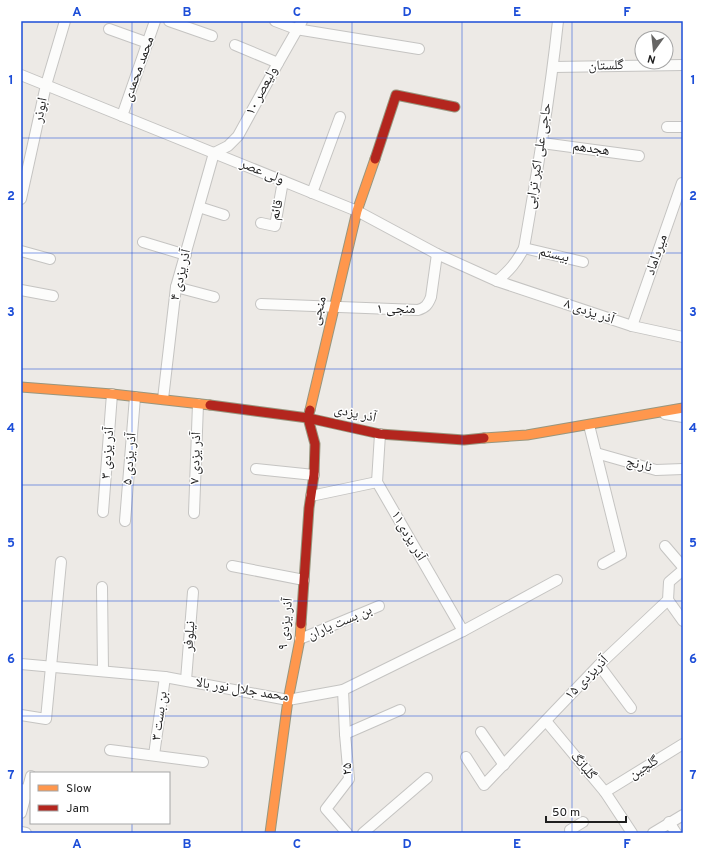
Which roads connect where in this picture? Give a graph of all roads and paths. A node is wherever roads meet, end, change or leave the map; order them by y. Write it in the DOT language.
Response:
graph roads {
  1 [pos="65,21"];
  2 [pos="156,21"];
  3 [pos="169,21"];
  4 [pos="275,21"];
  5 [pos="558,21"];
  6 [pos="299,25"];
  7 [pos="109,29"];
  8 [pos="212,36"];
  9 [pos="148,43"];
  10 [pos="235,45"];
  11 [pos="419,49"];
  12 [pos="278,62"];
  13 [pos="683,65"];
  14 [pos="554,68"];
  15 [pos="21,75"];
  16 [pos="46,85"];
  17 [pos="455,107"];
  18 [pos="122,116"];
  19 [pos="340,117"];
  20 [pos="667,127"];
  21 [pos="683,127"];
  22 [pos="542,143"];
  23 [pos="214,153"];
  24 [pos="26,154"];
  25 [pos="639,156"];
  26 [pos="283,181"];
  27 [pos="682,183"];
  28 [pos="22,193"];
  29 [pos="312,193"];
  30 [pos="199,207"];
  31 [pos="358,211"];
  32 [pos="224,215"];
  33 [pos="261,223"];
  34 [pos="143,242"];
  35 [pos="524,248"];
  36 [pos="21,251"];
  37 [pos="437,254"];
  38 [pos="186,255"];
  39 [pos="50,259"];
  40 [pos="583,262"];
  41 [pos="497,281"];
  42 [pos="176,288"];
  43 [pos="21,290"];
  44 [pos="53,296"];
  45 [pos="214,297"];
  46 [pos="261,304"];
  47 [pos="335,307"];
  48 [pos="632,326"];
  49 [pos="683,337"];
  50 [pos="21,387"];
  51 [pos="112,394"];
  52 [pos="135,397"];
  53 [pos="163,399"];
  54 [pos="198,404"];
  55 [pos="683,408"];
  56 [pos="661,413"];
  57 [pos="683,417"];
  58 [pos="308,418"];
  59 [pos="589,425"];
  60 [pos="380,434"];
  61 [pos="596,453"];
  62 [pos="256,469"];
  63 [pos="683,469"];
  64 [pos="314,475"];
  65 [pos="377,482"];
  66 [pos="311,496"];
  67 [pos="103,512"];
  68 [pos="194,513"];
  69 [pos="125,521"];
  70 [pos="665,546"];
  71 [pos="61,562"];
  72 [pos="603,564"];
  73 [pos="232,566"];
  74 [pos="683,569"];
  75 [pos="304,580"];
  76 [pos="557,580"];
  77 [pos="102,587"];
  78 [pos="193,592"];
  79 [pos="668,600"];
  80 [pos="379,606"];
  81 [pos="683,621"];
  82 [pos="463,631"];
  83 [pos="300,639"];
  84 [pos="21,664"];
  85 [pos="599,665"];
  86 [pos="50,666"];
  87 [pos="103,671"];
  88 [pos="165,677"];
  89 [pos="186,680"];
  90 [pos="343,690"];
  91 [pos="288,700"];
  92 [pos="631,708"];
  93 [pos="400,710"];
  94 [pos="21,715"];
  95 [pos="546,721"];
  96 [pos="481,732"];
  97 [pos="345,734"];
  98 [pos="683,744"];
  99 [pos="110,750"];
  100 [pos="154,756"];
  101 [pos="466,757"];
  102 [pos="202,762"];
  103 [pos="504,765"];
  104 [pos="30,778"];
  105 [pos="427,778"];
  106 [pos="24,790"];
  107 [pos="605,792"];
  108 [pos="21,813"];
  109 [pos="683,815"];
  110 [pos="583,822"];
  111 [pos="669,822"];
  112 [pos="21,832"];
  113 [pos="570,832"];
  114 [pos="26,833"];
  115 [pos="270,833"];
  116 [pos="347,833"];
  117 [pos="363,833"];
  118 [pos="632,833"];
  119 [pos="653,833"];
  120 [pos="676,833"];
  1 -- 16 [label="street, ابوذر"];
  2 -- 9 [label="street, محمد محمدی"];
  3 -- 8 [label="street"];
  4 -- 6 [label="street"];
  5 -- 14 [label="street, حاجی علی اکبر ترابی"];
  6 -- 11 [label="street"];
  6 -- 12 [label="street, ۱۰ ولیعصر"];
  7 -- 9 [label="street"];
  9 -- 18 [label="street, محمد محمدی"];
  10 -- 12 [label="street"];
  12 -- 23 [label="street, ۱۰ ولیعصر"];
  13 -- 14 [label="street, گلستان"];
  14 -- 22 [label="street, حاجی علی اکبر ترابی"];
  15 -- 16 [label="street, ولی عصر"];
  16 -- 18 [label="street, ولی عصر"];
  16 -- 24 [label="street, ابوذر"];
  17 -- 31 [label="street, منجی"];
  18 -- 23 [label="street, ولی عصر"];
  19 -- 29 [label="street"];
  20 -- 21 [label="street"];
  22 -- 25 [label="street, هجدهم"];
  22 -- 35 [label="street, حاجی علی اکبر ترابی"];
  23 -- 26 [label="street, ولی عصر"];
  23 -- 30 [label="street, ۴ آذر یزدی"];
  24 -- 28 [label="street, ابوذر"];
  26 -- 29 [label="street, ولی عصر"];
  26 -- 33 [label="street, قائم"];
  27 -- 48 [label="street, میرداماد"];
  29 -- 31 [label="street, ولی عصر"];
  30 -- 32 [label="street"];
  30 -- 38 [label="street, ۴ آذر یزدی"];
  31 -- 37 [label="street, ولی عصر"];
  31 -- 47 [label="street, منجی"];
  34 -- 38 [label="street"];
  35 -- 40 [label="street, بیستم"];
  35 -- 41 [label="street, حاجی علی اکبر ترابی"];
  36 -- 39 [label="street"];
  37 -- 41 [label="street, ولی عصر"];
  37 -- 47 [label="street, منجی ۱"];
  38 -- 42 [label="street, ۴ آذر یزدی"];
  41 -- 48 [label="street, ۸ آذر یزدی"];
  42 -- 45 [label="street"];
  42 -- 53 [label="street, ۴ آذر یزدی"];
  43 -- 44 [label="street"];
  46 -- 47 [label="street"];
  47 -- 58 [label="street, منجی"];
  48 -- 49 [label="street, ۸ آذر یزدی"];
  50 -- 51 [label="street, آذر یزدی"];
  51 -- 52 [label="street, آذر یزدی"];
  51 -- 67 [label="street, آذر یزدی ۳"];
  52 -- 53 [label="street, آذر یزدی"];
  52 -- 69 [label="street, آذر یزدی ۵"];
  53 -- 54 [label="street, آذر یزدی"];
  54 -- 58 [label="street, آذر یزدی"];
  54 -- 68 [label="street, آذر یزدی ۷"];
  55 -- 56 [label="street, آذر یزدی"];
  56 -- 57 [label="street"];
  56 -- 59 [label="street, آذر یزدی"];
  58 -- 60 [label="street, آذر یزدی"];
  58 -- 64 [label="street, آذر یزدی ۹"];
  59 -- 60 [label="street, آذر یزدی"];
  59 -- 61 [label="street"];
  60 -- 65 [label="street"];
  61 -- 63 [label="street, نارنج"];
  61 -- 72 [label="street"];
  62 -- 64 [label="street"];
  64 -- 66 [label="street, آذر یزدی ۹"];
  65 -- 66 [label="street"];
  65 -- 82 [label="street, آذر یزدی۱۱"];
  66 -- 75 [label="street, آذر یزدی ۹"];
  70 -- 74 [label="street"];
  71 -- 86 [label="street"];
  73 -- 75 [label="street"];
  74 -- 79 [label="street"];
  75 -- 83 [label="street, آذر یزدی ۹"];
  76 -- 82 [label="street, محمد جلال نور بالا"];
  77 -- 87 [label="street"];
  78 -- 89 [label="street, نیلوفر"];
  79 -- 81 [label="street"];
  79 -- 85 [label="street, ۱۵ آذریزدی"];
  80 -- 83 [label="street, بن بست یاران"];
  82 -- 90 [label="street, محمد جلال نور بالا"];
  83 -- 91 [label="street, آذر یزدی ۹"];
  84 -- 86 [label="street, محمد جلال نور بالا"];
  85 -- 92 [label="street"];
  85 -- 95 [label="street, ۱۵ آذریزدی"];
  86 -- 87 [label="street, محمد جلال نور بالا"];
  86 -- 94 [label="street"];
  87 -- 88 [label="street, محمد جلال نور بالا"];
  88 -- 89 [label="street, محمد جلال نور بالا"];
  88 -- 100 [label="street, بن بست ۳"];
  89 -- 91 [label="street, محمد جلال نور بالا"];
  90 -- 91 [label="street, محمد جلال نور بالا"];
  90 -- 97 [label="street, ۲۵"];
  91 -- 115 [label="street, آذر یزدی ۹"];
  93 -- 97 [label="street"];
  95 -- 103 [label="street, ۱۵ آذریزدی"];
  95 -- 107 [label="street, گلبانگ"];
  96 -- 103 [label="street"];
  97 -- 116 [label="street, ۲۵"];
  98 -- 107 [label="street, گلچین"];
  99 -- 100 [label="street"];
  100 -- 102 [label="street"];
  101 -- 103 [label="street, ۱۵ آذریزدی"];
  104 -- 106 [label="street"];
  105 -- 117 [label="street"];
  106 -- 108 [label="street"];
  107 -- 118 [label="street, گلبانگ"];
  109 -- 111 [label="street"];
  110 -- 113 [label="street"];
  111 -- 119 [label="street"];
  111 -- 120 [label="street"];
  112 -- 114 [label="street"];
}
